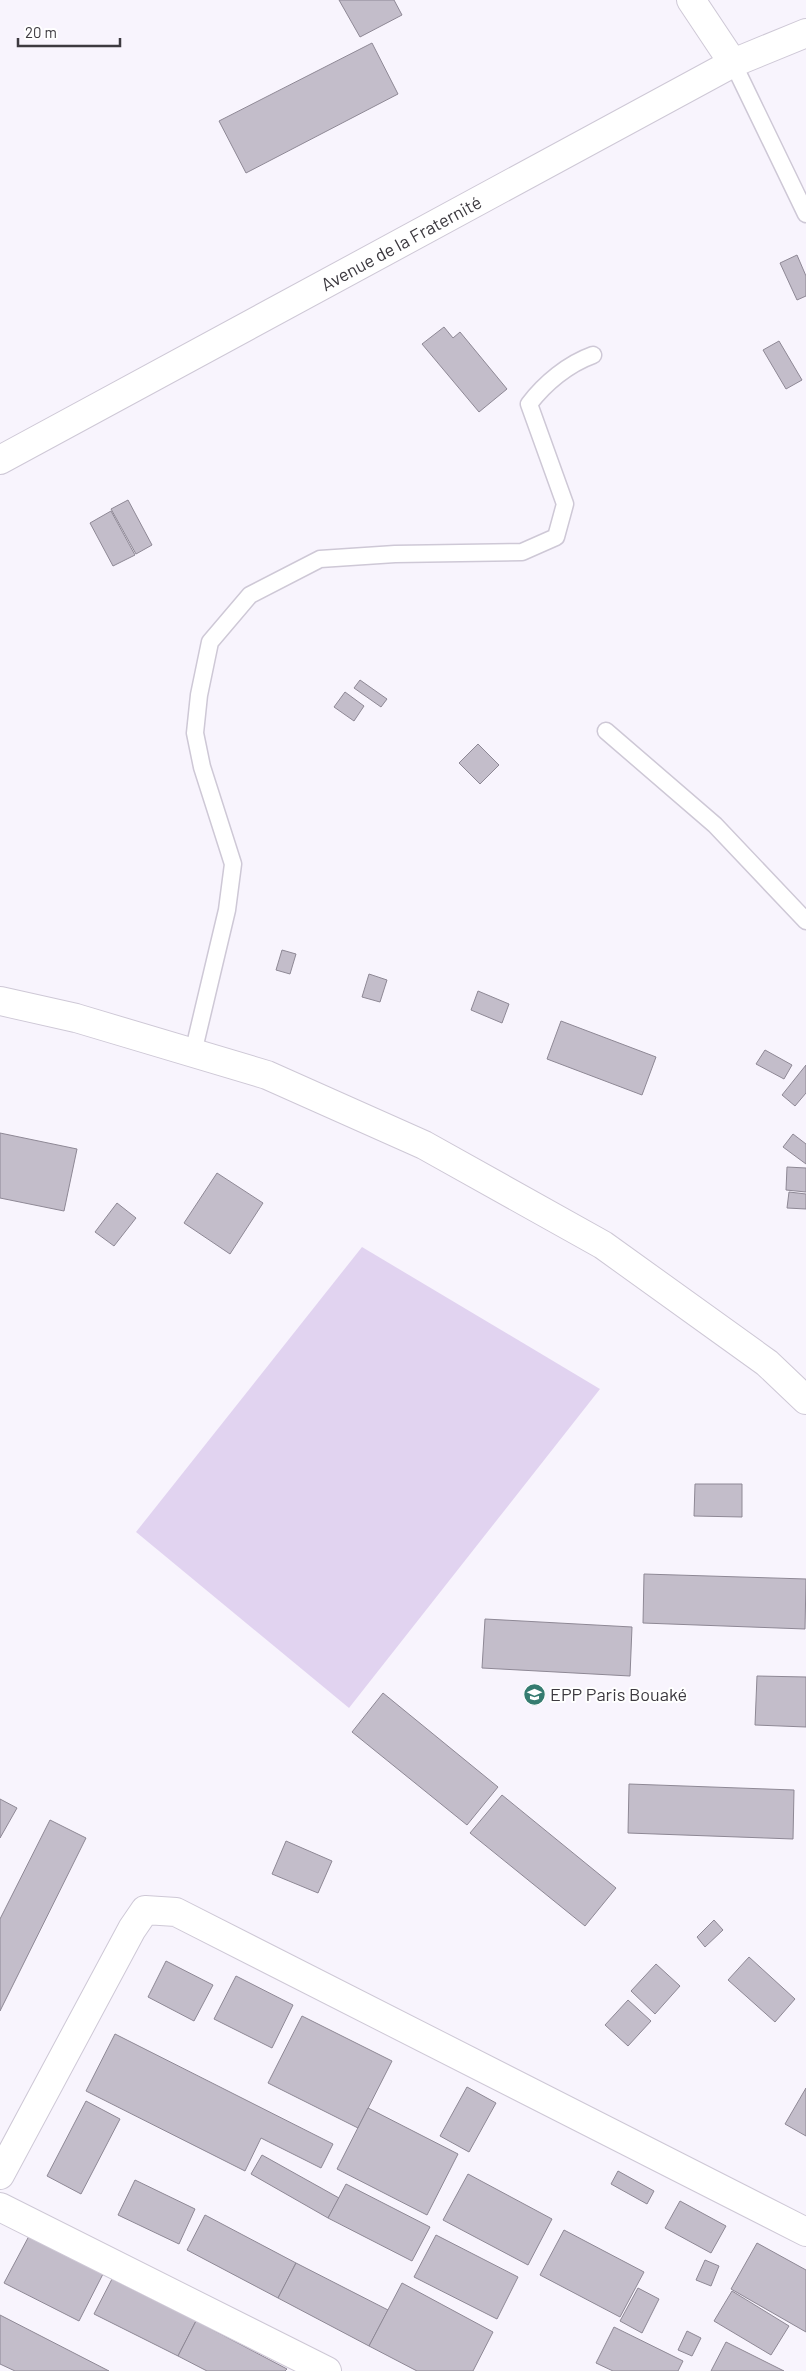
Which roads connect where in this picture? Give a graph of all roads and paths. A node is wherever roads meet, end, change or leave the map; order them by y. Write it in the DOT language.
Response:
graph roads {
  1 [pos="691,0"];
  2 [pos="806,33"];
  3 [pos="733,63"];
  4 [pos="806,214"];
  5 [pos="594,355"];
  6 [pos="0,460"];
  7 [pos="606,731"];
  8 [pos="806,921"];
  9 [pos="0,1001"];
  10 [pos="193,1053"];
  11 [pos="806,1400"];
  12 [pos="0,2175"];
  13 [pos="0,2207"];
  14 [pos="806,2232"];
  15 [pos="327,2371"];
  1 -- 3 [label="street"];
  2 -- 3 [label="street, Avenue de la Fraternité"];
  3 -- 4 [label="lane"];
  3 -- 6 [label="street, Avenue de la Fraternité"];
  5 -- 10 [label="lane"];
  7 -- 8 [label="lane"];
  9 -- 10 [label="street"];
  10 -- 11 [label="street"];
  12 -- 14 [label="street"];
  13 -- 15 [label="street"];
}
